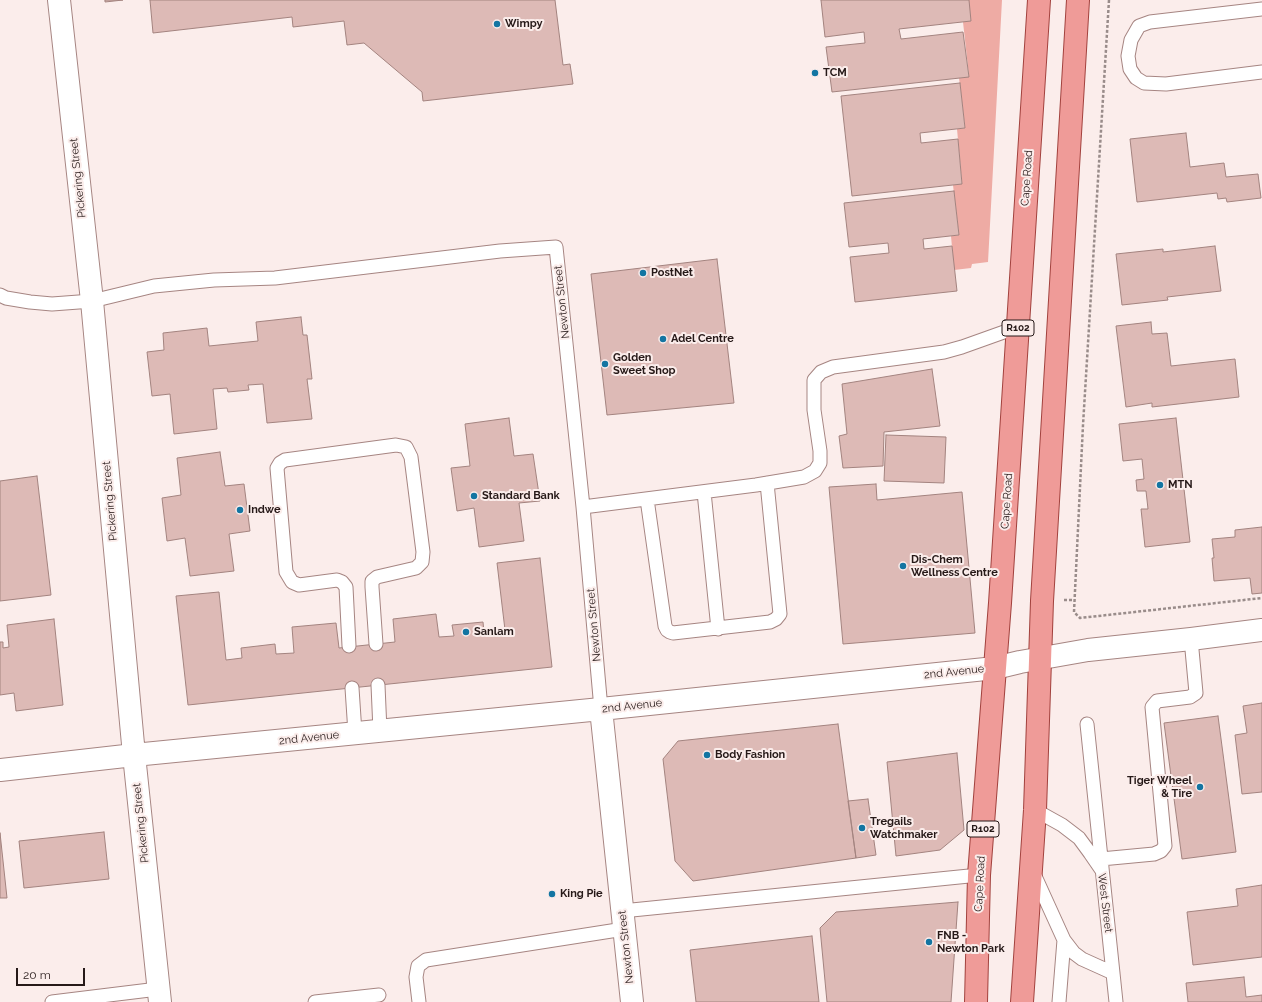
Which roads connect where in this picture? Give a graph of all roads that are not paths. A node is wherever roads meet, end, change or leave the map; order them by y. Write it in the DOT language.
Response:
graph roads {
  1 [pos="59,0"];
  2 [pos="1039,0"];
  3 [pos="1078,0"];
  4 [pos="1262,9"];
  5 [pos="1262,72"];
  6 [pos="0,295"];
  7 [pos="92,302"];
  8 [pos="1018,327"];
  9 [pos="767,483"];
  10 [pos="704,492"];
  11 [pos="647,499"];
  12 [pos="583,507"];
  13 [pos="718,629"];
  14 [pos="1262,630"];
  15 [pos="1191,639"];
  16 [pos="376,644"];
  17 [pos="349,646"];
  18 [pos="1040,658"];
  19 [pos="995,668"];
  20 [pos="378,685"];
  21 [pos="352,688"];
  22 [pos="601,709"];
  23 [pos="1086,724"];
  24 [pos="380,731"];
  25 [pos="355,733"];
  26 [pos="134,755"];
  27 [pos="0,770"];
  28 [pos="1035,810"];
  29 [pos="1102,865"];
  30 [pos="1031,868"];
  31 [pos="980,875"];
  32 [pos="623,920"];
  33 [pos="1064,940"];
  34 [pos="1112,972"];
  35 [pos="159,995"];
  36 [pos="379,995"];
  37 [pos="52,1002"];
  38 [pos="315,1002"];
  39 [pos="419,1002"];
  40 [pos="632,1002"];
  41 [pos="976,1002"];
  42 [pos="1022,1002"];
  43 [pos="1059,1002"];
  44 [pos="1116,1002"];
  1 -- 7 [label="street, Pickering Street"];
  2 -- 8 [label="main road, Cape Road / R102"];
  3 -- 18 [label="main road"];
  4 -- 5 [label="lane"];
  6 -- 7 [label="lane"];
  7 -- 12 [label="lane, Newton Street"];
  7 -- 26 [label="street, Pickering Street"];
  8 -- 9 [label="lane"];
  8 -- 19 [label="main road, Cape Road / R102"];
  9 -- 10 [label="lane"];
  9 -- 13 [label="lane"];
  10 -- 11 [label="lane"];
  10 -- 13 [label="lane"];
  11 -- 12 [label="lane"];
  11 -- 13 [label="lane"];
  12 -- 22 [label="lane, Newton Street"];
  14 -- 15 [label="street, 2nd Avenue"];
  15 -- 18 [label="street, 2nd Avenue"];
  15 -- 29 [label="lane"];
  16 -- 17 [label="lane"];
  18 -- 19 [label="street, 2nd Avenue"];
  18 -- 28 [label="main road"];
  19 -- 22 [label="street, 2nd Avenue"];
  19 -- 31 [label="main road, Cape Road / R102"];
  20 -- 24 [label="lane"];
  21 -- 25 [label="lane"];
  22 -- 24 [label="street, 2nd Avenue"];
  22 -- 32 [label="street, Newton Street"];
  23 -- 29 [label="lane"];
  24 -- 25 [label="street, 2nd Avenue"];
  25 -- 26 [label="street, 2nd Avenue"];
  26 -- 27 [label="street, 2nd Avenue"];
  26 -- 35 [label="street, Pickering Street"];
  28 -- 29 [label="lane, West Street"];
  28 -- 30 [label="main road"];
  29 -- 34 [label="lane, West Street"];
  30 -- 33 [label="lane"];
  30 -- 42 [label="main road"];
  31 -- 32 [label="lane"];
  31 -- 41 [label="main road, Cape Road / R102"];
  32 -- 39 [label="lane"];
  32 -- 40 [label="street, Newton Street"];
  33 -- 34 [label="lane"];
  33 -- 43 [label="lane"];
  34 -- 44 [label="lane, West Street"];
  35 -- 37 [label="lane"];
  36 -- 38 [label="lane"];
}
